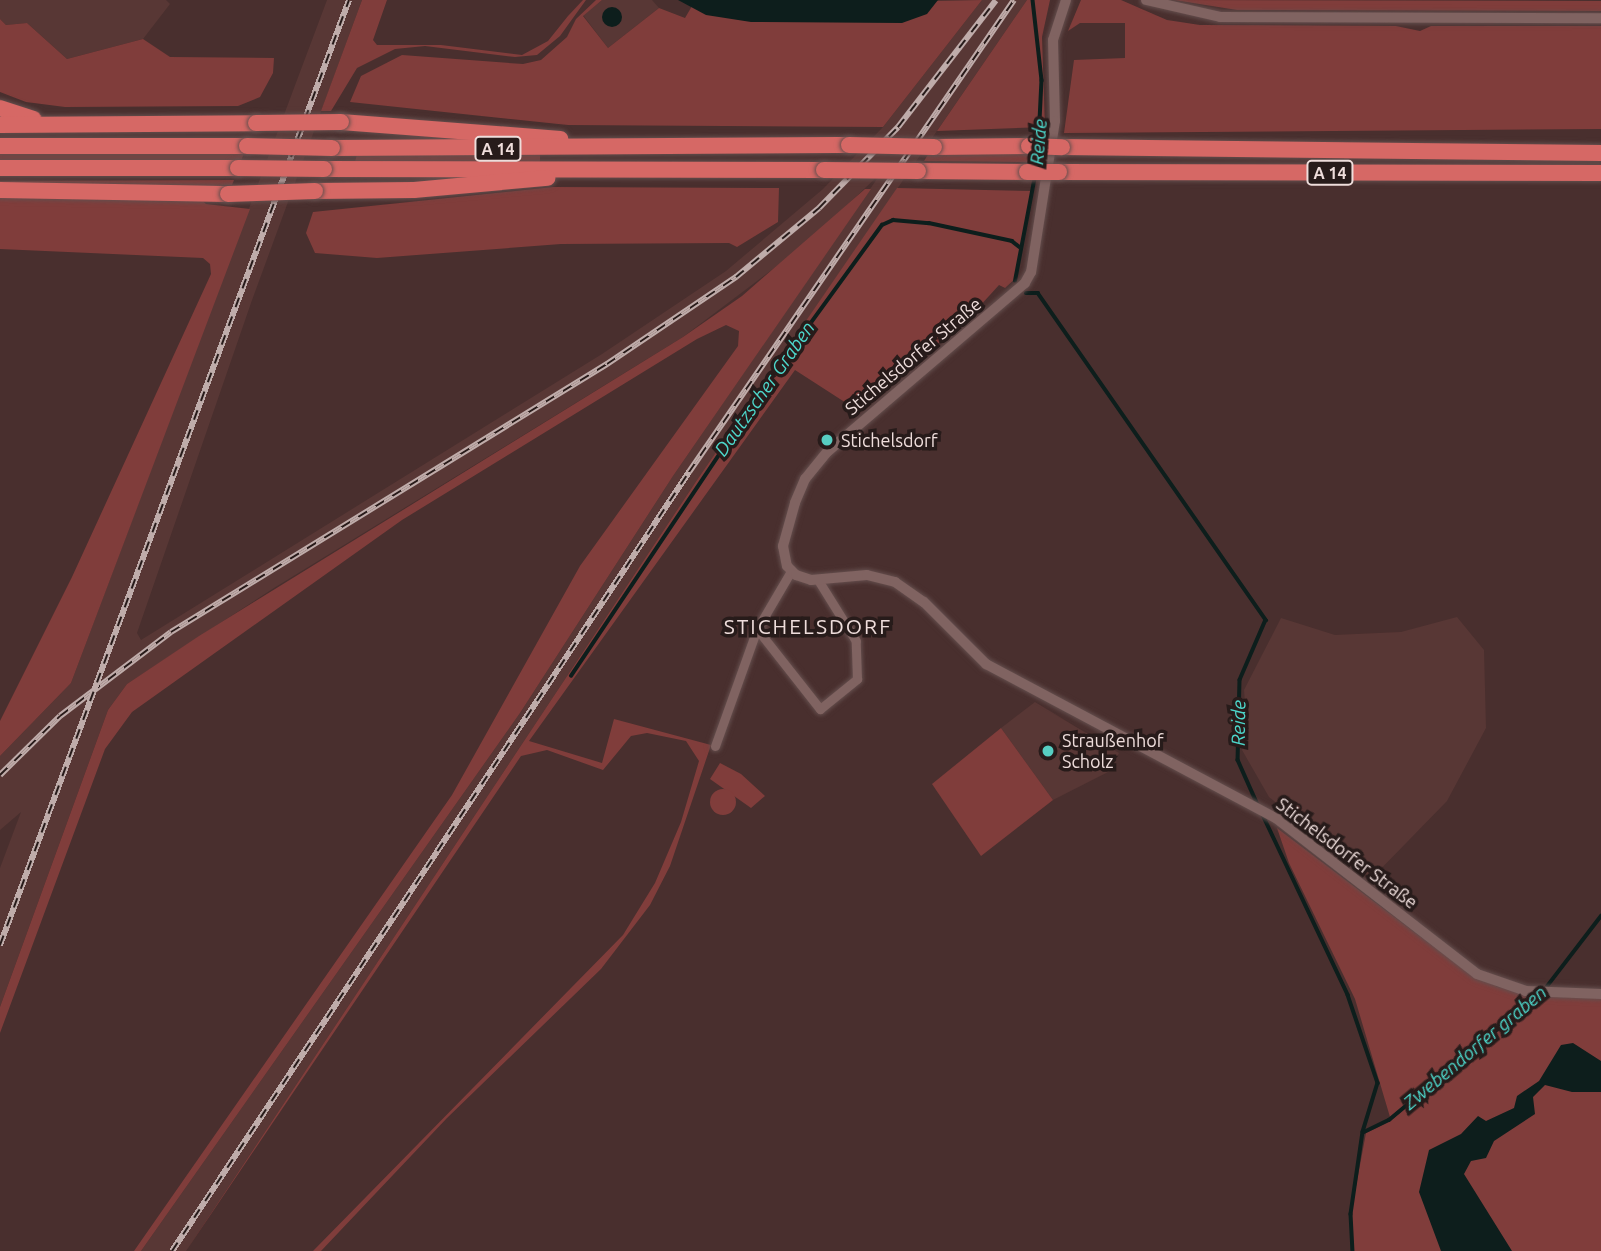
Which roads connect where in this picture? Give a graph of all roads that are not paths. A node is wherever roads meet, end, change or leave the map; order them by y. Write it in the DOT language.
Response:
graph roads {
  1 [pos="1066,0"];
  2 [pos="1146,0"];
  3 [pos="1601,18"];
  4 [pos="0,108"];
  5 [pos="0,125"];
  6 [pos="73,125"];
  7 [pos="0,146"];
  8 [pos="663,149"];
  9 [pos="1601,153"];
  10 [pos="0,168"];
  11 [pos="593,171"];
  12 [pos="1601,173"];
  13 [pos="4,190"];
  14 [pos="791,571"];
  15 [pos="818,580"];
  16 [pos="757,629"];
  17 [pos="715,746"];
  18 [pos="1601,994"];
  1 -- 14 [label="street, Stichelsdorfer Straße"];
  2 -- 3 [label="street"];
  4 -- 6 [label="highway"];
  5 -- 6 [label="highway"];
  6 -- 8 [label="highway, bridge"];
  7 -- 8 [label="highway, A 14, bridge"];
  8 -- 9 [label="highway, A 14, bridge"];
  10 -- 11 [label="highway, A 14, bridge"];
  11 -- 12 [label="highway, A 14, bridge"];
  11 -- 13 [label="highway, bridge"];
  14 -- 15 [label="street, Stichelsdorfer Straße"];
  14 -- 16 [label="street"];
  15 -- 16 [label="street"];
  15 -- 18 [label="street, Stichelsdorfer Straße"];
  16 -- 17 [label="street"];
}
